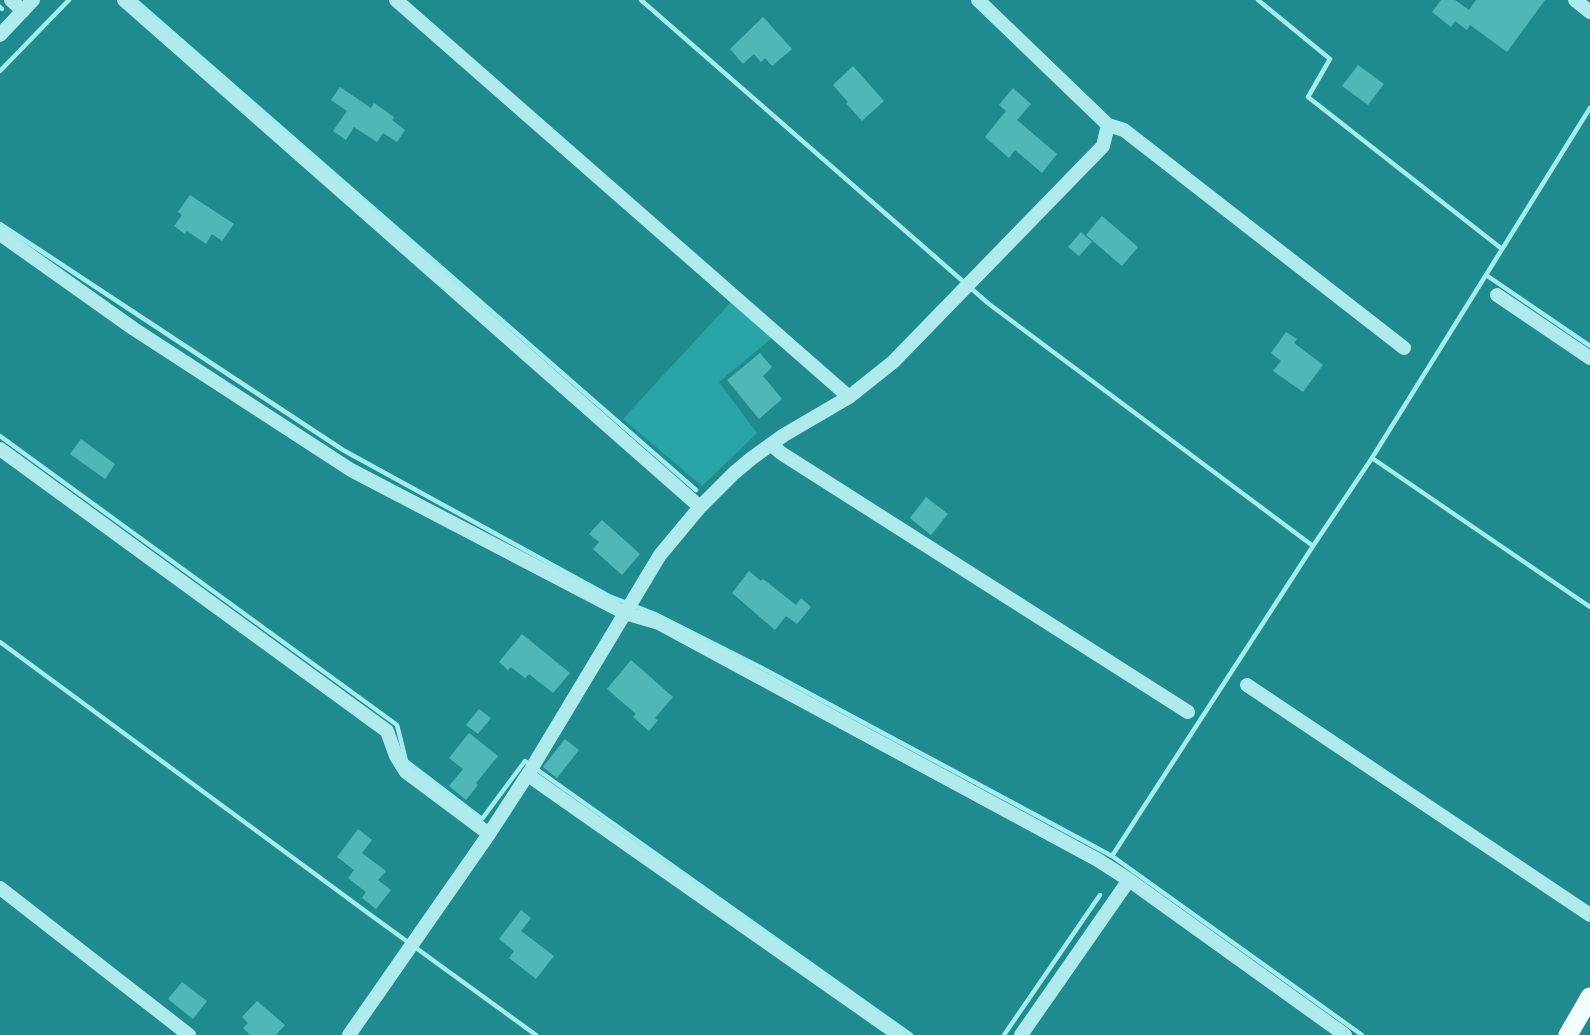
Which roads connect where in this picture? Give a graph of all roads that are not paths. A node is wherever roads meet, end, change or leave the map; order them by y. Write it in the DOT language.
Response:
graph roads {
  1 [pos="11,0"];
  2 [pos="33,0"];
  3 [pos="124,0"];
  4 [pos="396,0"];
  5 [pos="978,0"];
  6 [pos="1575,0"];
  7 [pos="23,12"];
  8 [pos="1590,12"];
  9 [pos="0,35"];
  10 [pos="1108,125"];
  11 [pos="0,234"];
  12 [pos="1497,295"];
  13 [pos="1404,348"];
  14 [pos="1590,358"];
  15 [pos="849,396"];
  16 [pos="772,444"];
  17 [pos="0,449"];
  18 [pos="700,506"];
  19 [pos="629,607"];
  20 [pos="1247,685"];
  21 [pos="1188,712"];
  22 [pos="532,769"];
  23 [pos="489,834"];
  24 [pos="1129,880"];
  25 [pos="0,888"];
  26 [pos="1590,915"];
  27 [pos="1590,997"];
  28 [pos="189,1035"];
  29 [pos="350,1035"];
  30 [pos="899,1035"];
  31 [pos="1022,1035"];
  32 [pos="1345,1035"];
  33 [pos="1568,1035"];
  1 -- 7 [label="street"];
  2 -- 7 [label="street"];
  3 -- 18 [label="street"];
  4 -- 15 [label="street"];
  5 -- 10 [label="street"];
  6 -- 8 [label="street"];
  7 -- 9 [label="street"];
  10 -- 13 [label="street"];
  10 -- 15 [label="street"];
  11 -- 19 [label="street"];
  12 -- 14 [label="street"];
  15 -- 16 [label="street"];
  16 -- 18 [label="street"];
  16 -- 21 [label="street"];
  17 -- 23 [label="street"];
  18 -- 19 [label="street"];
  19 -- 22 [label="street"];
  19 -- 24 [label="street"];
  20 -- 26 [label="street"];
  22 -- 23 [label="street"];
  22 -- 30 [label="street"];
  23 -- 29 [label="street"];
  24 -- 31 [label="street"];
  24 -- 32 [label="street"];
  25 -- 28 [label="street"];
  27 -- 33 [label="main road"];
}
